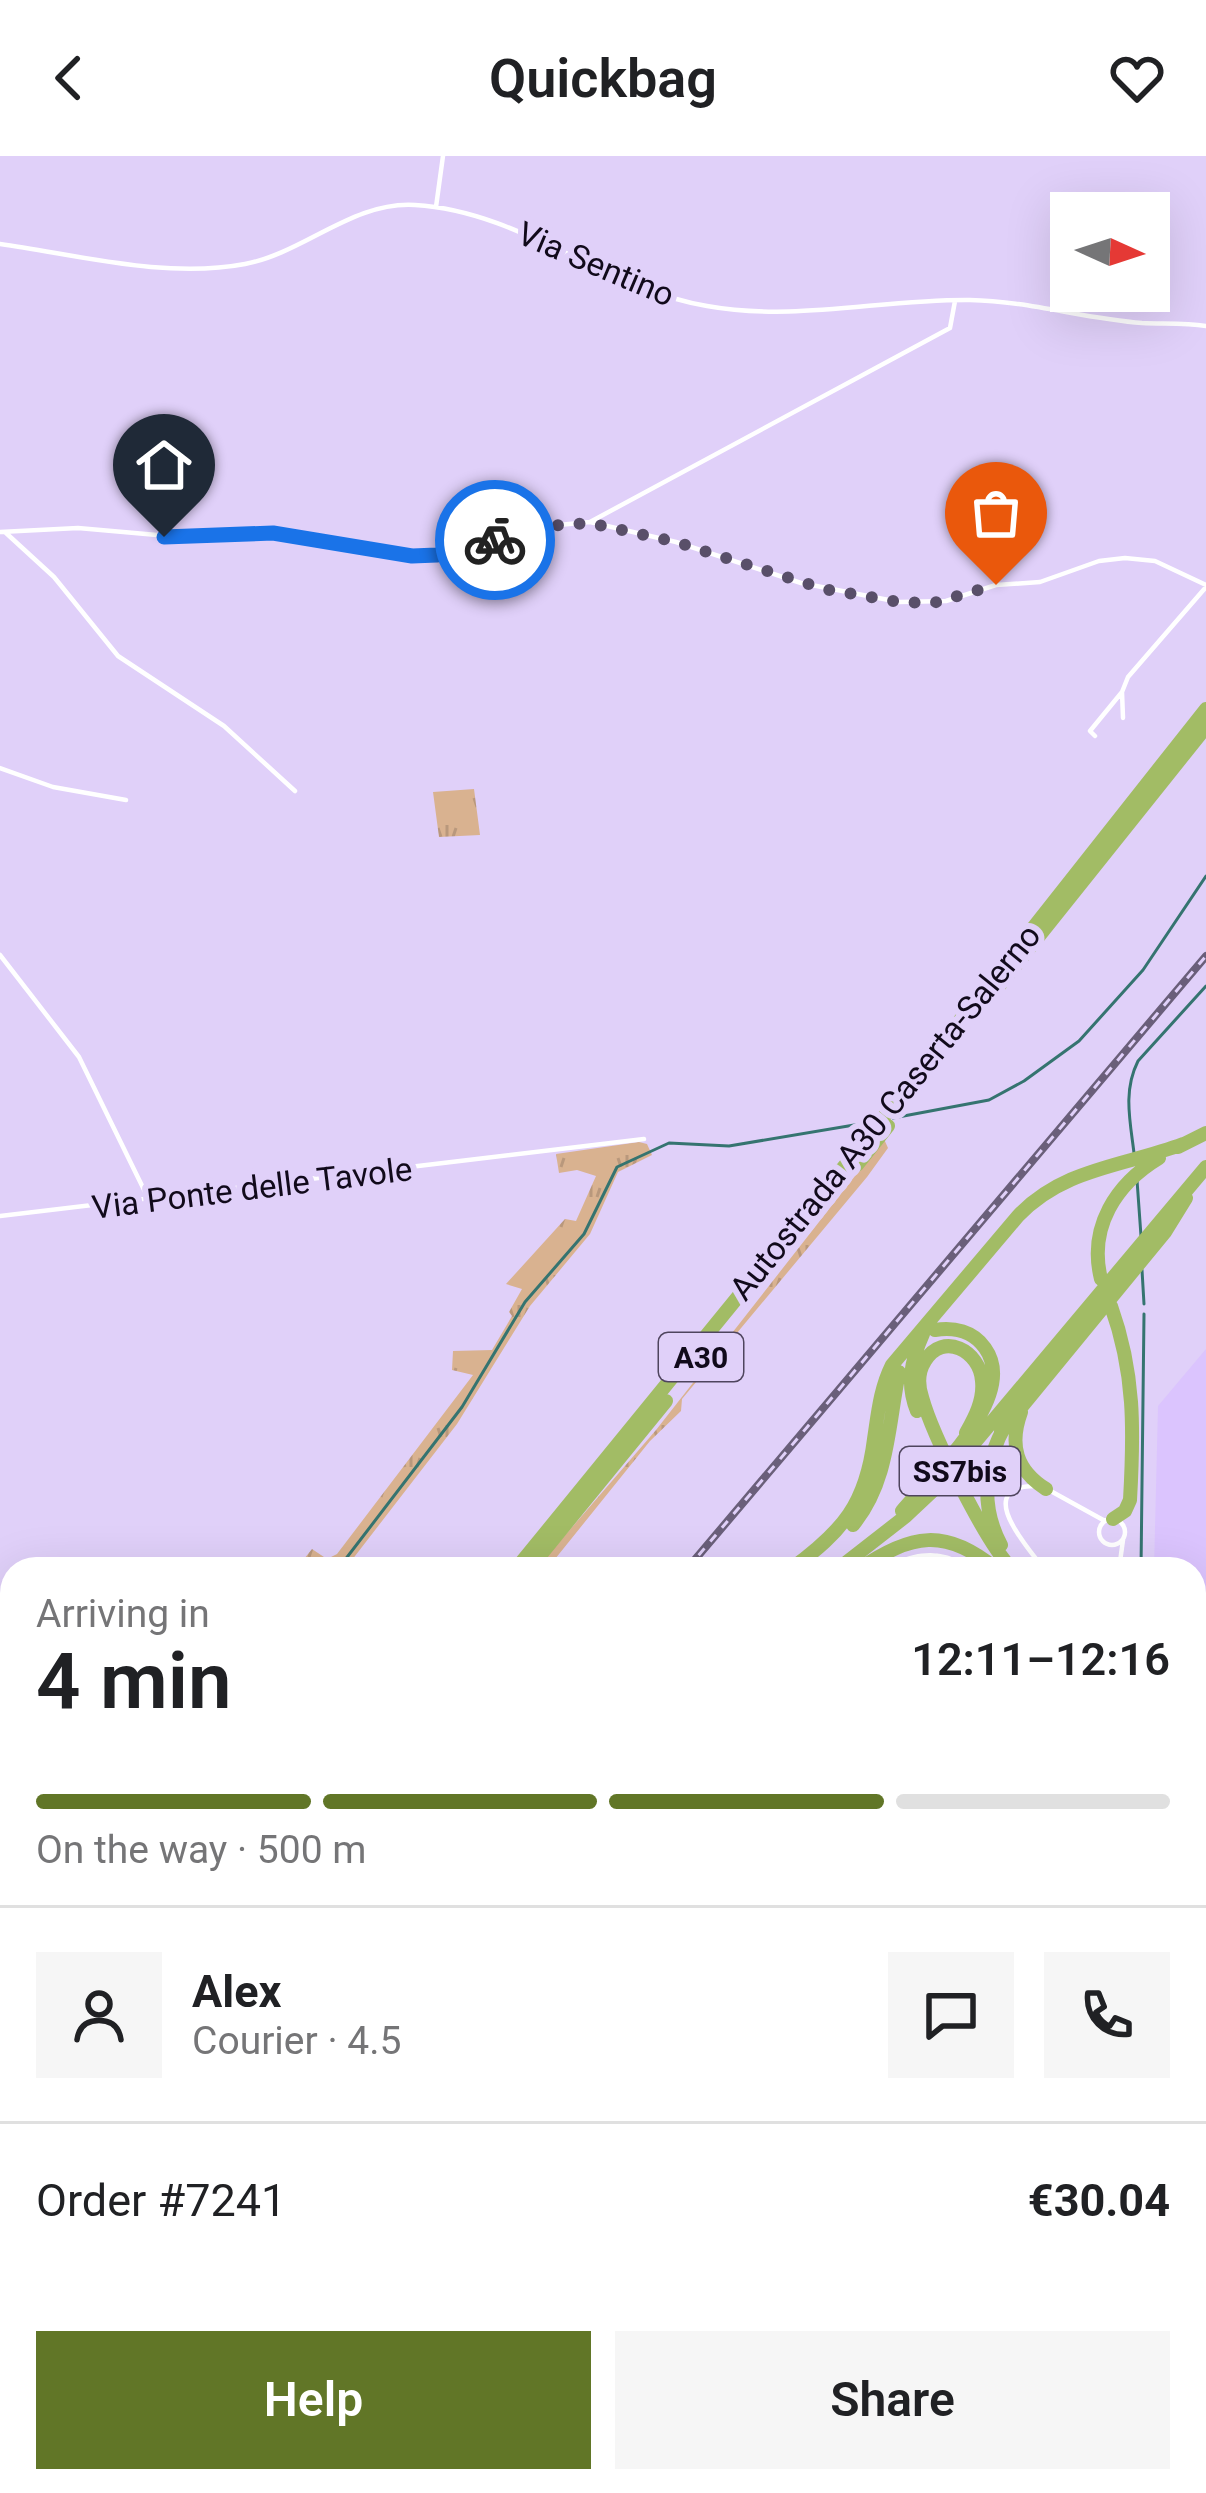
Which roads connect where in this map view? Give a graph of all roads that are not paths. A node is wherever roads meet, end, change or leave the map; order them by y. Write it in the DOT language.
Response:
graph roads {
  1 [pos="443,156"];
  2 [pos="436,207"];
  3 [pos="0,244"];
  4 [pos="955,301"];
  5 [pos="1206,326"];
  6 [pos="590,523"];
  7 [pos="3,532"];
  8 [pos="1206,586"];
  9 [pos="1122,692"];
  10 [pos="1206,709"];
  11 [pos="1123,718"];
  12 [pos="1206,728"];
  13 [pos="1095,736"];
  14 [pos="0,768"];
  15 [pos="296,791"];
  16 [pos="126,800"];
  17 [pos="0,955"];
  18 [pos="909,1092"];
  19 [pos="1206,1133"];
  20 [pos="644,1139"];
  21 [pos="1145,1162"];
  22 [pos="1206,1167"];
  23 [pos="1206,1176"];
  24 [pos="149,1200"];
  25 [pos="0,1216"];
  26 [pos="1156,1234"];
  27 [pos="1128,1268"];
  28 [pos="1101,1279"];
  29 [pos="1111,1306"];
  30 [pos="933,1324"];
  31 [pos="899,1372"];
  32 [pos="1026,1395"];
  33 [pos="966,1433"];
  34 [pos="942,1453"];
  35 [pos="1046,1489"];
  36 [pos="1109,1520"];
  37 [pos="1123,1539"];
  38 [pos="932,1554"];
  39 [pos="526,1557"];
  40 [pos="539,1557"];
  41 [pos="806,1557"];
  42 [pos="815,1557"];
  43 [pos="863,1557"];
  44 [pos="864,1557"];
  45 [pos="866,1557"];
  46 [pos="874,1557"];
  47 [pos="922,1557"];
  48 [pos="936,1557"];
  49 [pos="949,1557"];
  50 [pos="986,1557"];
  51 [pos="1000,1557"];
  52 [pos="1004,1557"];
  53 [pos="1034,1557"];
  54 [pos="1121,1557"];
  1 -- 2 [label="street"];
  2 -- 3 [label="street, Via Sentino"];
  2 -- 4 [label="street, Via Sentino"];
  4 -- 5 [label="street, Via Sentino"];
  4 -- 6 [label="street"];
  6 -- 7 [label="street"];
  6 -- 8 [label="street"];
  7 -- 15 [label="street"];
  8 -- 9 [label="street"];
  9 -- 11 [label="street"];
  9 -- 13 [label="street"];
  10 -- 18 [label="highway, Autostrada A30 Caserta-Salerno / A30"];
  12 -- 18 [label="highway, Autostrada A30 Caserta-Salerno / A30"];
  14 -- 16 [label="street"];
  17 -- 24 [label="street"];
  18 -- 39 [label="highway, Autostrada A30 Caserta-Salerno / A30"];
  18 -- 40 [label="highway, Autostrada A30 Caserta-Salerno / A30"];
  19 -- 21 [label="highway"];
  20 -- 24 [label="street, Via Ponte delle Tavole"];
  21 -- 28 [label="highway"];
  21 -- 30 [label="highway"];
  22 -- 26 [label="highway, SS7bis"];
  23 -- 26 [label="highway, SS7bis"];
  24 -- 25 [label="street, Via Ponte delle Tavole"];
  26 -- 27 [label="highway, SS7bis"];
  27 -- 32 [label="highway, SS7bis"];
  27 -- 44 [label="highway, SS7bis"];
  29 -- 36 [label="highway"];
  30 -- 33 [label="highway"];
  30 -- 34 [label="highway"];
  30 -- 41 [label="highway"];
  31 -- 42 [label="highway"];
  32 -- 35 [label="highway"];
  32 -- 45 [label="highway, SS7bis"];
  32 -- 52 [label="highway"];
  33 -- 34 [label="highway"];
  33 -- 43 [label="highway"];
  34 -- 51 [label="highway"];
  35 -- 36 [label="street"];
  35 -- 53 [label="street"];
  36 -- 37 [label="street"];
  36 -- 37 [label="street"];
  37 -- 54 [label="street"];
  38 -- 47 [label="street"];
  38 -- 48 [label="street"];
  38 -- 49 [label="street"];
  46 -- 50 [label="highway"];
}
